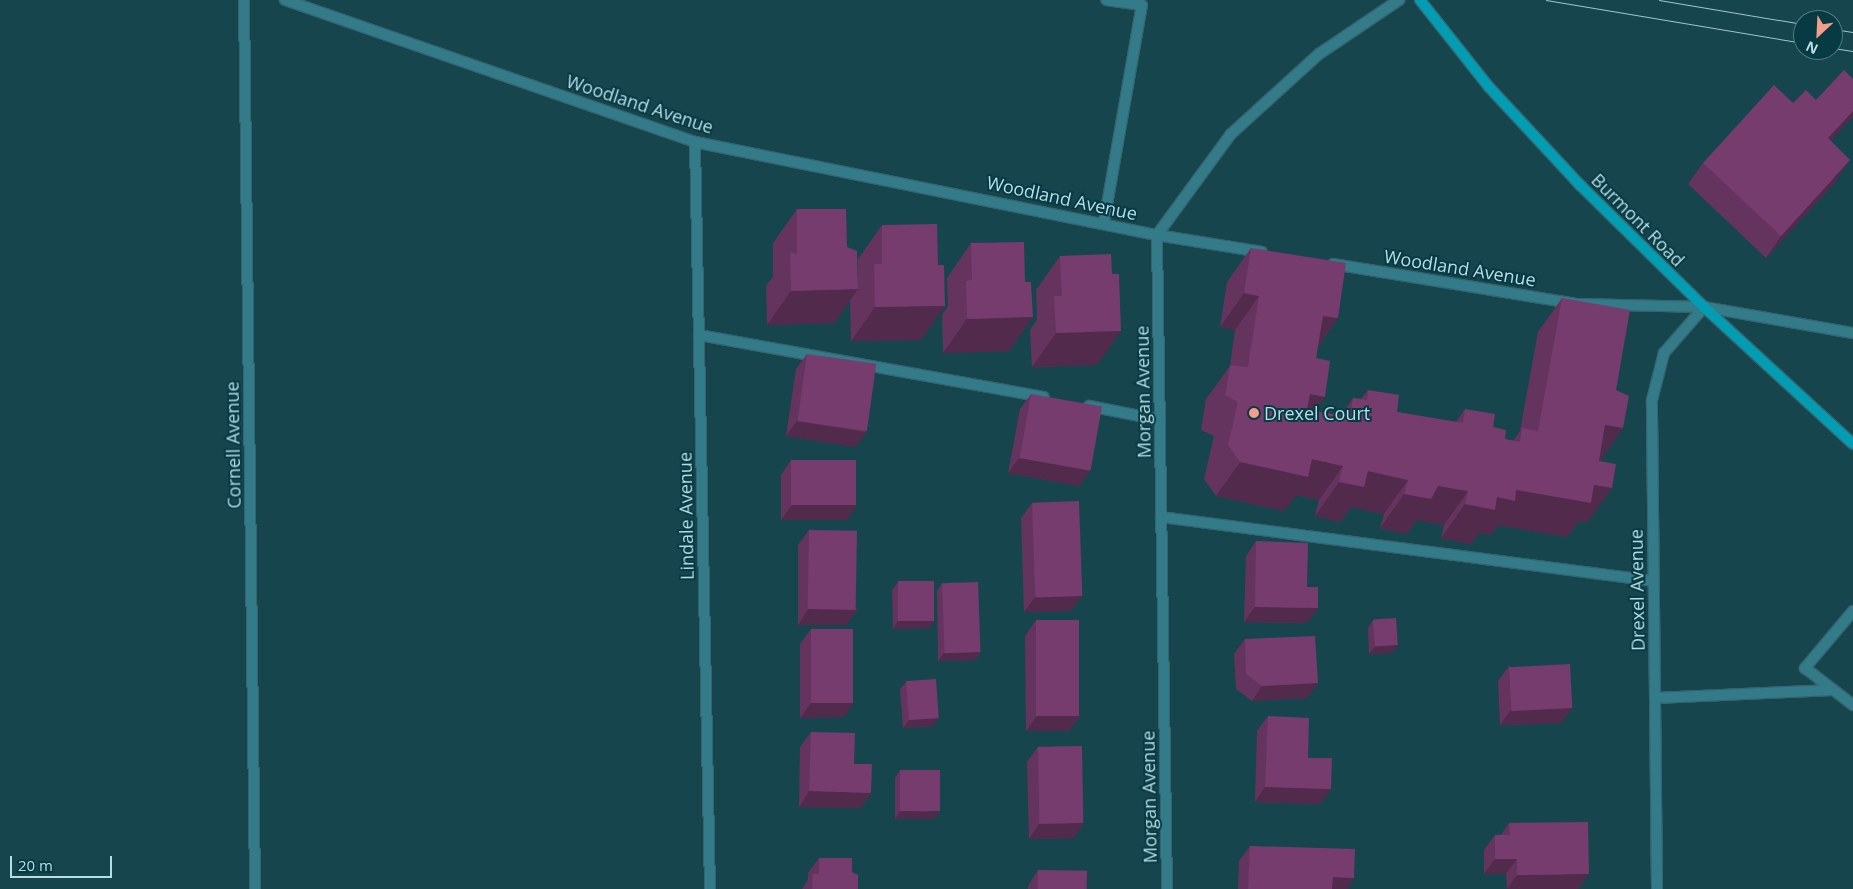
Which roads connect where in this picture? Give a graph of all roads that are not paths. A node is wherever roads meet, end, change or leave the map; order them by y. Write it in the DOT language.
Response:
graph roads {
  1 [pos="244,0"];
  2 [pos="285,0"];
  3 [pos="1106,0"];
  4 [pos="1399,0"];
  5 [pos="1420,0"];
  6 [pos="695,142"];
  7 [pos="1104,222"];
  8 [pos="1157,235"];
  9 [pos="1274,254"];
  10 [pos="1324,262"];
  11 [pos="1704,307"];
  12 [pos="1853,333"];
  13 [pos="699,335"];
  14 [pos="1054,399"];
  15 [pos="1074,403"];
  16 [pos="1160,420"];
  17 [pos="1853,444"];
  18 [pos="1161,517"];
  19 [pos="1652,581"];
  20 [pos="1853,611"];
  21 [pos="1833,690"];
  22 [pos="1655,698"];
  23 [pos="1853,705"];
  24 [pos="255,889"];
  25 [pos="710,889"];
  26 [pos="1167,889"];
  27 [pos="1657,889"];
  1 -- 24 [label="street, Cornell Avenue"];
  2 -- 6 [label="street, Woodland Avenue"];
  3 -- 7 [label="street"];
  4 -- 8 [label="street"];
  5 -- 11 [label="street, Burmont Road"];
  6 -- 7 [label="street, Woodland Avenue"];
  6 -- 13 [label="street, Lindale Avenue"];
  7 -- 8 [label="street, Woodland Avenue"];
  8 -- 9 [label="street, Woodland Avenue"];
  8 -- 16 [label="street, Morgan Avenue"];
  10 -- 11 [label="street, Woodland Avenue"];
  11 -- 12 [label="street, Woodland Avenue"];
  11 -- 17 [label="street, Burmont Road"];
  11 -- 19 [label="street, Drexel Avenue"];
  13 -- 14 [label="street"];
  13 -- 25 [label="street, Lindale Avenue"];
  15 -- 16 [label="street"];
  16 -- 18 [label="street, Morgan Avenue"];
  18 -- 19 [label="street"];
  18 -- 26 [label="street, Morgan Avenue"];
  19 -- 22 [label="street, Drexel Avenue"];
  20 -- 21 [label="street"];
  21 -- 22 [label="street"];
  21 -- 23 [label="street"];
  22 -- 27 [label="street, Drexel Avenue"];
}
